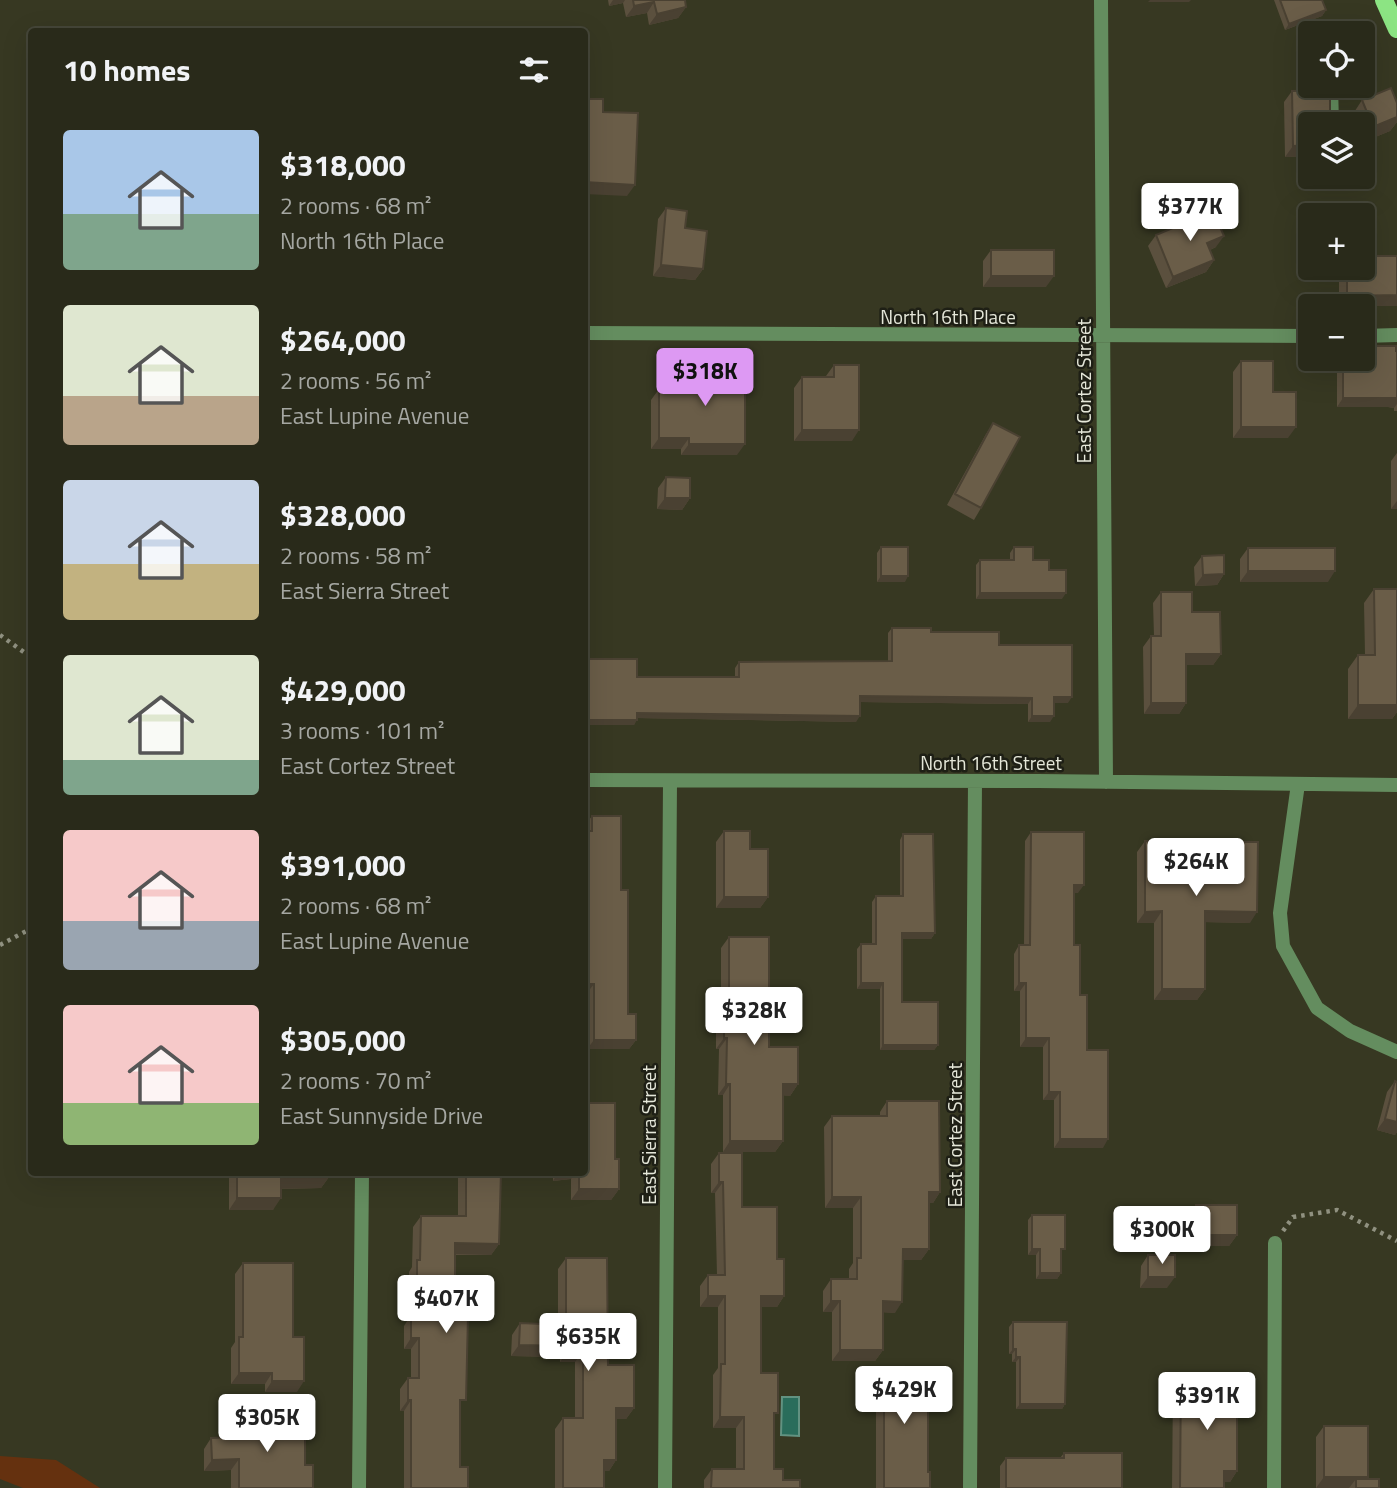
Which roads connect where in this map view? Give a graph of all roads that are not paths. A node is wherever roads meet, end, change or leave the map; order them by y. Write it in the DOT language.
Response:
graph roads {
  1 [pos="1101,0"];
  2 [pos="1384,0"];
  3 [pos="1397,29"];
  4 [pos="588,333"];
  5 [pos="1375,335"];
  6 [pos="1397,335"];
  7 [pos="1102,336"];
  8 [pos="1298,336"];
  9 [pos="588,780"];
  10 [pos="975,781"];
  11 [pos="670,782"];
  12 [pos="1106,782"];
  13 [pos="1298,784"];
  14 [pos="1397,785"];
  15 [pos="1397,1052"];
  16 [pos="362,1176"];
  17 [pos="1275,1243"];
  18 [pos="359,1488"];
  19 [pos="665,1488"];
  20 [pos="970,1488"];
  21 [pos="1274,1488"];
  1 -- 7 [label="street, East Cortez Street"];
  2 -- 3 [label="main road"];
  4 -- 7 [label="street, North 16th Place"];
  5 -- 6 [label="street"];
  7 -- 8 [label="street, North 16th Place"];
  7 -- 12 [label="street, East Cortez Street"];
  9 -- 11 [label="street, North 16th Street"];
  10 -- 11 [label="street, North 16th Street"];
  10 -- 12 [label="street, North 16th Street"];
  10 -- 20 [label="street, East Cortez Street"];
  11 -- 19 [label="street, East Sierra Street"];
  12 -- 13 [label="street, North 16th Street"];
  13 -- 14 [label="street, North 16th Street"];
  13 -- 15 [label="street"];
  16 -- 18 [label="street"];
  17 -- 21 [label="street"];
}
